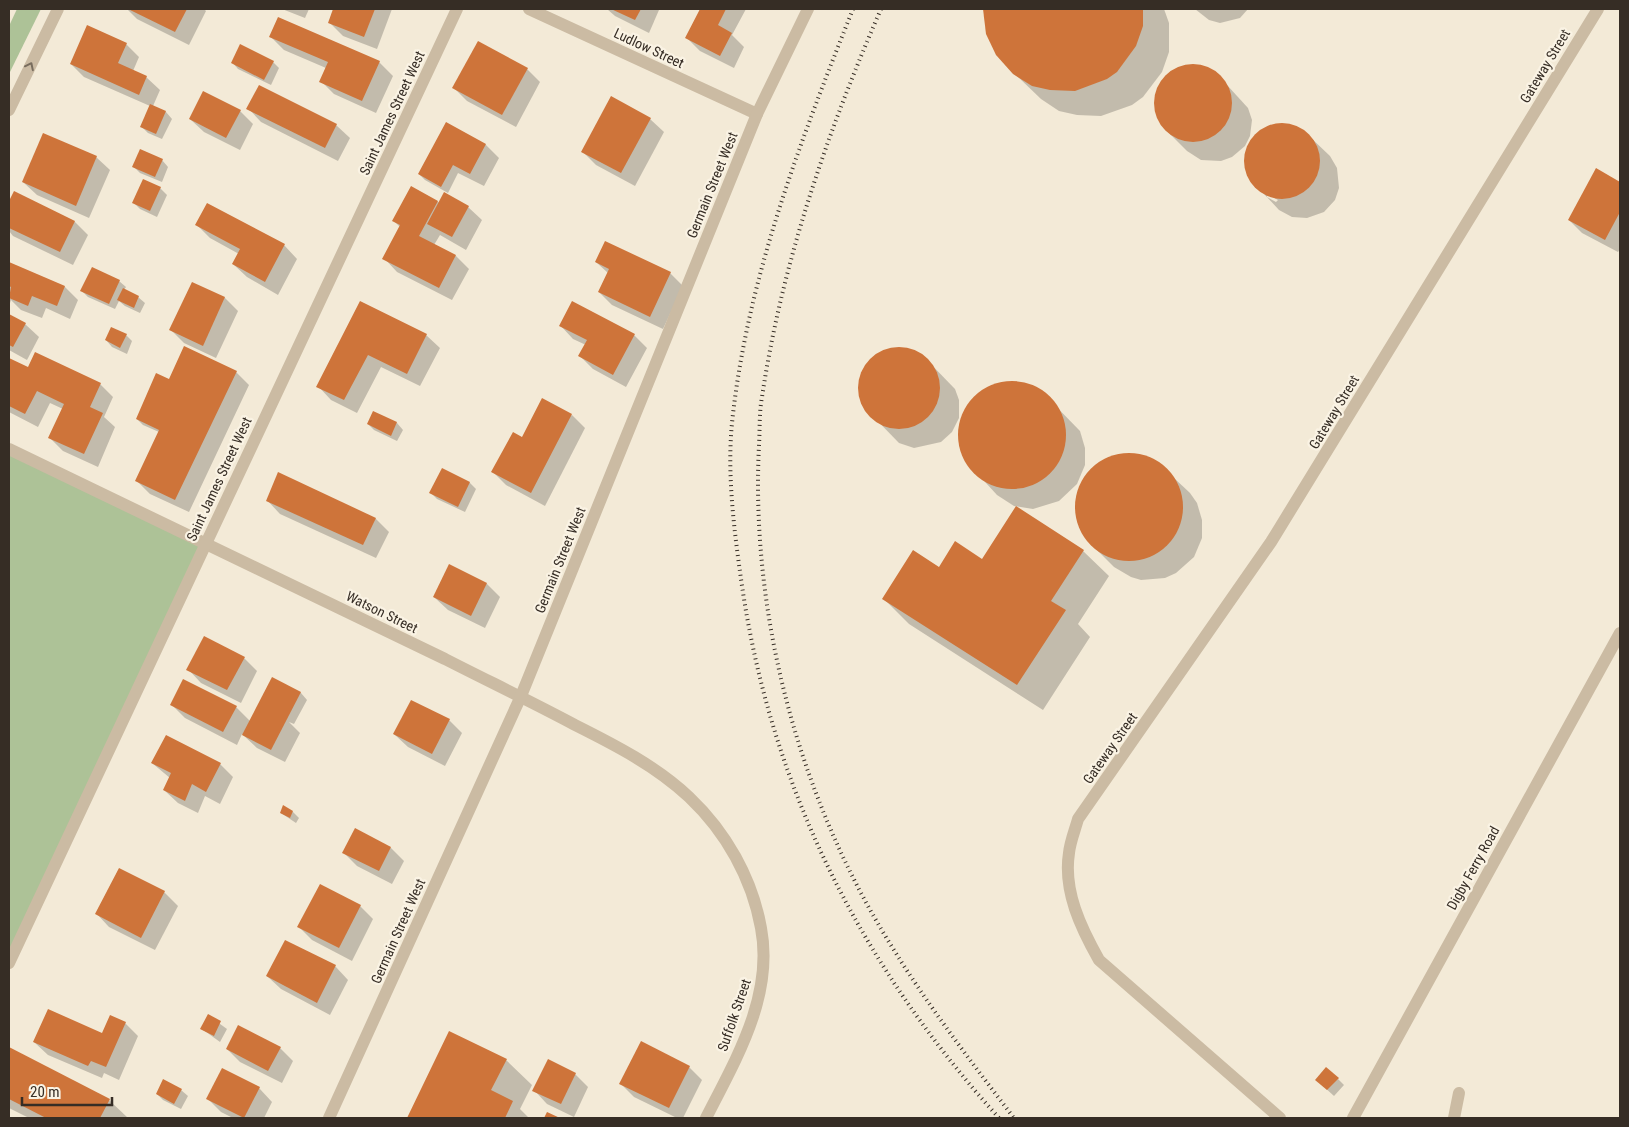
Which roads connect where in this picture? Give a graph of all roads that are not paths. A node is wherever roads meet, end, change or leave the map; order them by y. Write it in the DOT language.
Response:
graph roads {
  1 [pos="58,9"];
  2 [pos="457,9"];
  3 [pos="529,9"];
  4 [pos="808,9"];
  5 [pos="1598,9"];
  6 [pos="9,110"];
  7 [pos="757,114"];
  8 [pos="9,449"];
  9 [pos="205,543"];
  10 [pos="1620,632"];
  11 [pos="521,696"];
  12 [pos="721,834"];
  13 [pos="9,963"];
  14 [pos="1459,1093"];
  15 [pos="329,1118"];
  16 [pos="706,1118"];
  17 [pos="1280,1118"];
  18 [pos="1353,1118"];
  19 [pos="1453,1118"];
  6 -- 1 [label="street, one-way"];
  2 -- 9 [label="street, Saint James Street West"];
  3 -- 7 [label="street, Ludlow Street"];
  4 -- 7 [label="street, Germain Street West"];
  5 -- 17 [label="street, Gateway Street"];
  7 -- 11 [label="street, Germain Street West"];
  8 -- 9 [label="street, Watson Street"];
  9 -- 11 [label="street, Watson Street"];
  9 -- 13 [label="street, Saint James Street West"];
  10 -- 18 [label="street, Digby Ferry Road"];
  11 -- 12 [label="street, Watson Street"];
  11 -- 15 [label="street, Germain Street West"];
  12 -- 16 [label="street, Suffolk Street"];
  14 -- 19 [label="street"];
}
